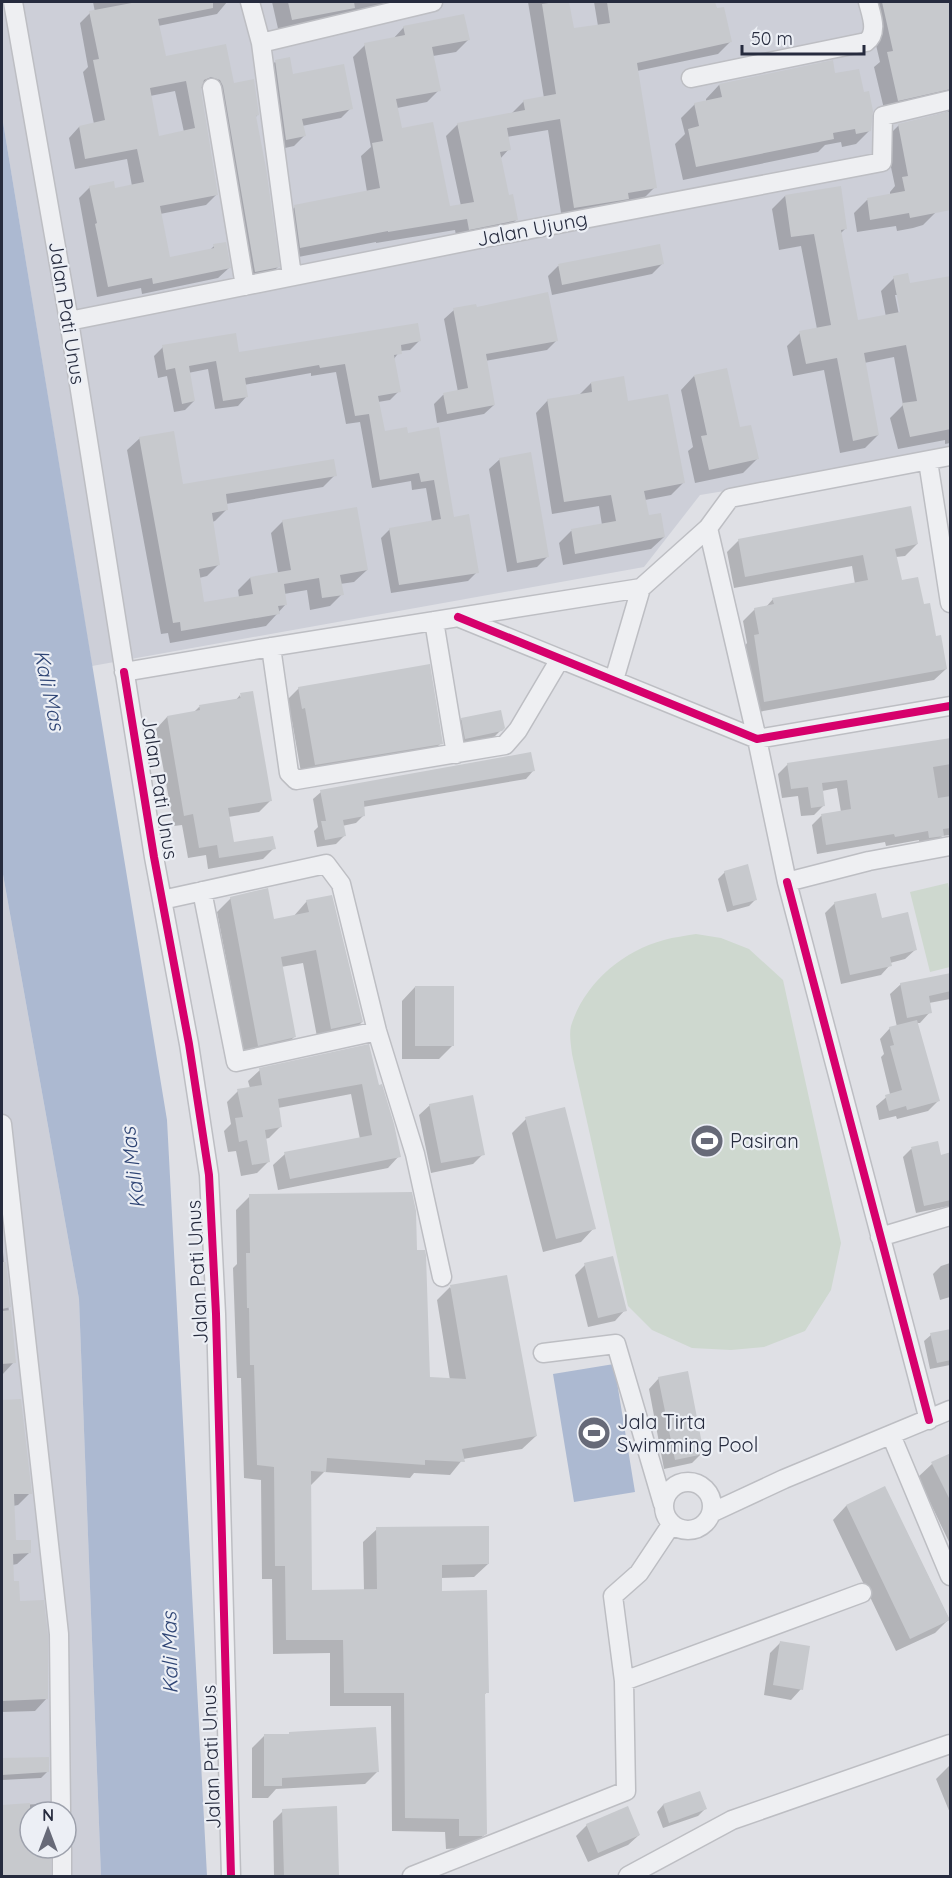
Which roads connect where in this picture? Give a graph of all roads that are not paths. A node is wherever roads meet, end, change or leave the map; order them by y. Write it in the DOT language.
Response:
graph roads {
  1 [pos="13,2"];
  2 [pos="250,2"];
  3 [pos="433,2"];
  4 [pos="868,2"];
  5 [pos="261,43"];
  6 [pos="691,78"];
  7 [pos="212,88"];
  8 [pos="951,100"];
  9 [pos="292,276"];
  10 [pos="245,286"];
  11 [pos="69,321"];
  12 [pos="951,456"];
  13 [pos="928,460"];
  14 [pos="708,528"];
  15 [pos="641,588"];
  16 [pos="951,603"];
  17 [pos="458,617"];
  18 [pos="434,621"];
  19 [pos="271,647"];
  20 [pos="560,659"];
  21 [pos="124,672"];
  22 [pos="614,681"];
  23 [pos="951,706"];
  24 [pos="757,739"];
  25 [pos="456,754"];
  26 [pos="951,846"];
  27 [pos="787,882"];
  28 [pos="202,891"];
  29 [pos="162,900"];
  30 [pos="377,1031"];
  31 [pos="2,1124"];
  32 [pos="951,1216"];
  33 [pos="880,1237"];
  34 [pos="442,1277"];
  35 [pos="543,1353"];
  36 [pos="951,1410"];
  37 [pos="929,1420"];
  38 [pos="891,1435"];
  39 [pos="663,1504"];
  40 [pos="711,1513"];
  41 [pos="671,1525"];
  42 [pos="951,1576"];
  43 [pos="862,1593"];
  44 [pos="624,1681"];
  45 [pos="951,1744"];
  46 [pos="61,1800"];
  47 [pos="62,1860"];
  48 [pos="62,1876"];
  49 [pos="231,1876"];
  50 [pos="412,1876"];
  51 [pos="628,1876"];
  1 -- 11 [label="street, Jalan Pati Unus"];
  2 -- 5 [label="street"];
  3 -- 5 [label="street"];
  4 -- 6 [label="street"];
  5 -- 9 [label="street"];
  7 -- 10 [label="street"];
  8 -- 9 [label="street, Jalan Ujung"];
  9 -- 10 [label="street, Jalan Ujung"];
  10 -- 11 [label="street, Jalan Ujung"];
  11 -- 21 [label="street, Jalan Pati Unus"];
  12 -- 13 [label="street"];
  13 -- 14 [label="street"];
  13 -- 16 [label="street"];
  14 -- 15 [label="street"];
  14 -- 24 [label="street"];
  15 -- 17 [label="street"];
  15 -- 22 [label="street"];
  17 -- 18 [label="street"];
  17 -- 20 [label="street"];
  18 -- 19 [label="street"];
  18 -- 25 [label="street"];
  19 -- 21 [label="street"];
  19 -- 25 [label="street"];
  20 -- 22 [label="street"];
  20 -- 25 [label="street"];
  21 -- 29 [label="street, Jalan Pati Unus"];
  22 -- 24 [label="street"];
  23 -- 24 [label="street"];
  24 -- 27 [label="street"];
  26 -- 27 [label="street"];
  27 -- 33 [label="street"];
  28 -- 29 [label="street"];
  28 -- 30 [label="street"];
  28 -- 30 [label="street"];
  29 -- 49 [label="street, Jalan Pati Unus"];
  30 -- 34 [label="street"];
  31 -- 46 [label="street"];
  32 -- 33 [label="street"];
  33 -- 37 [label="street"];
  35 -- 39 [label="street"];
  36 -- 37 [label="street"];
  37 -- 38 [label="street"];
  38 -- 40 [label="street"];
  38 -- 42 [label="street"];
  39 -- 40 [label="street"];
  39 -- 41 [label="street"];
  40 -- 41 [label="street"];
  41 -- 44 [label="street"];
  43 -- 44 [label="street"];
  44 -- 50 [label="street"];
  45 -- 51 [label="street"];
  47 -- 48 [label="street"];
}
